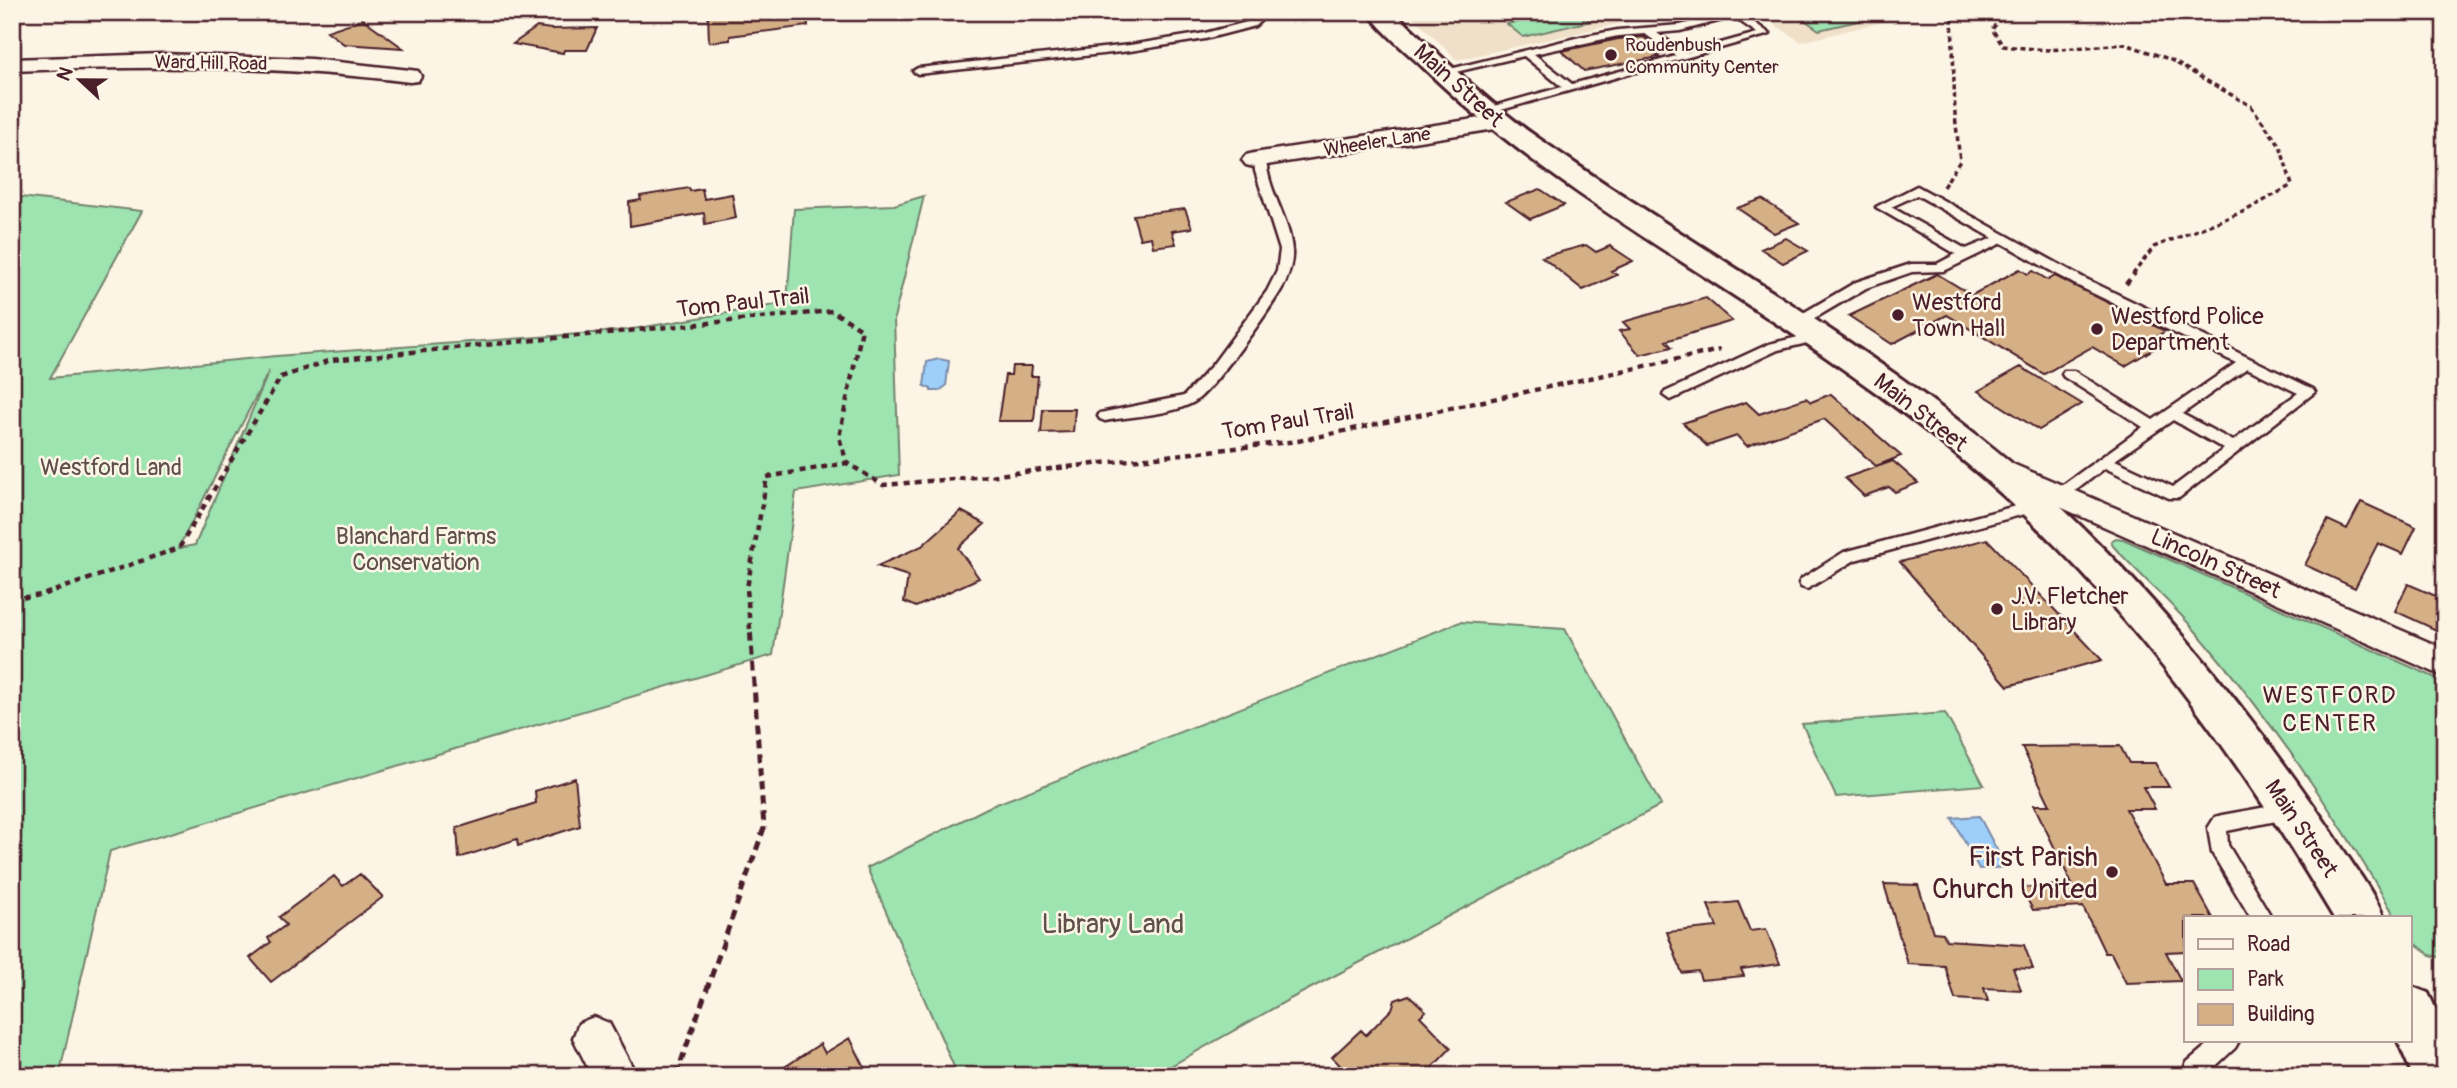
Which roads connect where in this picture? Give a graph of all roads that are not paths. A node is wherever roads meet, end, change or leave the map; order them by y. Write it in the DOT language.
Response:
graph roads {
  1 [pos="1265,12"];
  2 [pos="1380,12"];
  3 [pos="1648,31"];
  4 [pos="1527,53"];
  5 [pos="1683,56"];
  6 [pos="12,65"];
  7 [pos="918,71"];
  8 [pos="1443,72"];
  9 [pos="410,76"];
  10 [pos="1569,87"];
  11 [pos="1493,117"];
  12 [pos="1257,159"];
  13 [pos="2003,238"];
  14 [pos="1965,254"];
  15 [pos="1809,329"];
  16 [pos="2247,362"];
  17 [pos="2069,374"];
  18 [pos="1670,395"];
  19 [pos="2172,414"];
  20 [pos="1105,416"];
  21 [pos="2154,426"];
  22 [pos="2234,448"];
  23 [pos="2104,461"];
  24 [pos="2049,500"];
  25 [pos="1807,583"];
  26 [pos="2445,664"];
  27 [pos="2292,810"];
  28 [pos="2261,916"];
  29 [pos="2359,916"];
  30 [pos="594,1038"];
  31 [pos="2227,1042"];
  32 [pos="616,1076"];
  33 [pos="2194,1076"];
  1 -- 7 [label="lane"];
  2 -- 8 [label="main road, Main Street"];
  3 -- 4 [label="lane"];
  3 -- 5 [label="lane"];
  3 -- 5 [label="lane"];
  4 -- 8 [label="lane"];
  4 -- 10 [label="lane"];
  5 -- 10 [label="lane"];
  6 -- 9 [label="street, Ward Hill Road"];
  8 -- 11 [label="main road, Main Street"];
  10 -- 11 [label="lane"];
  11 -- 12 [label="street, Wheeler Lane"];
  11 -- 15 [label="main road, Main Street"];
  12 -- 20 [label="lane"];
  13 -- 14 [label="lane"];
  13 -- 14 [label="lane"];
  13 -- 16 [label="lane"];
  14 -- 15 [label="lane"];
  15 -- 18 [label="lane"];
  15 -- 24 [label="main road, Main Street"];
  16 -- 19 [label="lane"];
  16 -- 22 [label="lane"];
  17 -- 21 [label="lane"];
  19 -- 21 [label="lane"];
  19 -- 22 [label="lane"];
  21 -- 23 [label="lane"];
  22 -- 23 [label="lane"];
  23 -- 24 [label="lane"];
  24 -- 25 [label="lane"];
  24 -- 26 [label="street, Lincoln Street"];
  24 -- 27 [label="main road, Main Street"];
  27 -- 28 [label="lane"];
  27 -- 29 [label="main road, Main Street"];
  30 -- 32 [label="street"];
  31 -- 33 [label="lane"];
}
